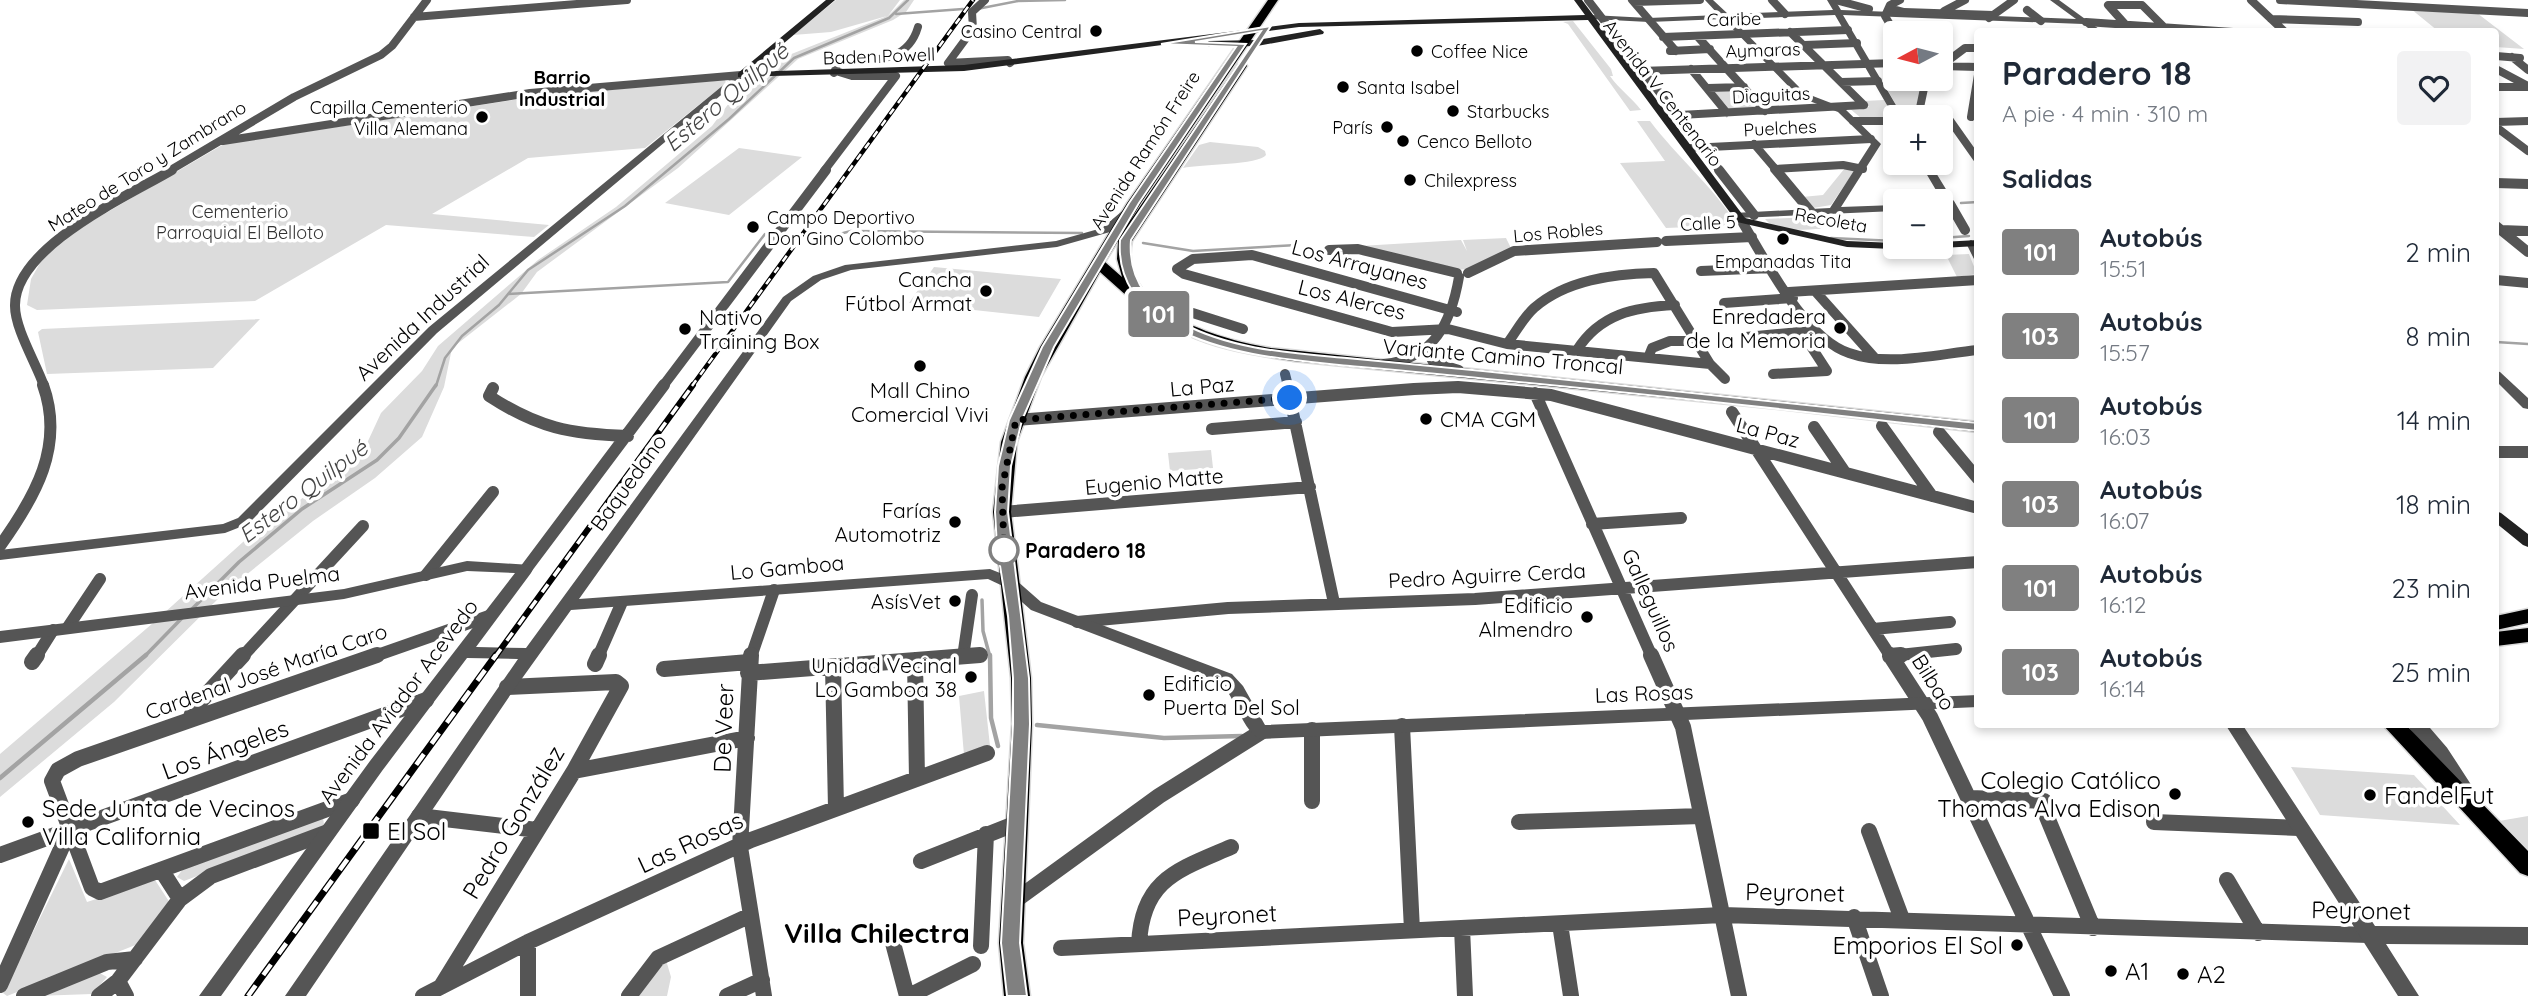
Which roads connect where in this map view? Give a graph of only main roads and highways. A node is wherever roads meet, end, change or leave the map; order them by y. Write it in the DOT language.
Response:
graph roads {
  1 [pos="831,0"];
  2 [pos="1273,0"];
  3 [pos="1283,0"];
  4 [pos="1569,0"];
  5 [pos="1578,0"];
  6 [pos="1589,17"];
  7 [pos="1466,20"];
  8 [pos="1411,22"];
  9 [pos="1342,24"];
  10 [pos="1424,25"];
  11 [pos="1268,27"];
  12 [pos="1252,29"];
  13 [pos="1316,32"];
  14 [pos="1257,43"];
  15 [pos="1165,44"];
  16 [pos="1242,44"];
  17 [pos="741,75"];
  18 [pos="1141,204"];
  19 [pos="1737,214"];
  20 [pos="1974,243"];
  21 [pos="1953,244"];
  22 [pos="1883,246"];
  23 [pos="1101,260"];
  24 [pos="1154,311"];
  25 [pos="1974,427"];
  26 [pos="2499,518"];
  27 [pos="2528,542"];
  28 [pos="2499,624"];
  29 [pos="2528,629"];
  30 [pos="2499,638"];
  31 [pos="2396,728"];
  32 [pos="2528,866"];
  33 [pos="1017,996"];
  1 -- 17 [label="main road, Avenida Industrial"];
  2 -- 12 [label="main road, Avenida Ramón Freire"];
  3 -- 11 [label="main road, Avenida Ramón Freire"];
  4 -- 6 [label="main road, Avenida V Centenario"];
  5 -- 6 [label="main road, Avenida V Centenario"];
  6 -- 7 [label="main road, Baden Powell"];
  6 -- 10 [label="main road, Baden Powell"];
  6 -- 19 [label="main road, Avenida V Centenario"];
  6 -- 19 [label="main road, Avenida V Centenario"];
  7 -- 8 [label="main road, Baden Powell"];
  7 -- 10 [label="main road"];
  8 -- 9 [label="main road, Baden Powell"];
  8 -- 10 [label="main road"];
  9 -- 11 [label="main road, Baden Powell"];
  9 -- 13 [label="main road"];
  10 -- 13 [label="main road, Baden Powell"];
  11 -- 12 [label="main road, Baden Powell"];
  11 -- 14 [label="main road, Avenida Ramón Freire"];
  12 -- 15 [label="main road, Baden Powell"];
  12 -- 16 [label="main road, Avenida Ramón Freire"];
  13 -- 14 [label="main road, Baden Powell"];
  14 -- 16 [label="main road, Baden Powell"];
  14 -- 18 [label="main road, Avenida Ramón Freire"];
  15 -- 16 [label="main road, Baden Powell"];
  15 -- 17 [label="main road, Baden Powell"];
  16 -- 18 [label="main road, Avenida Ramón Freire"];
  18 -- 23 [label="main road, Avenida Ramón Freire"];
  18 -- 24 [label="main road, Variante Camino Troncal"];
  19 -- 22 [label="main road, Recoleta"];
  20 -- 21 [label="main road"];
  23 -- 24 [label="main road"];
  23 -- 33 [label="main road, Avenida Ramón Freire"];
  24 -- 25 [label="main road, Variante Camino Troncal"];
  26 -- 27 [label="main road"];
  28 -- 29 [label="main road"];
  29 -- 30 [label="main road"];
  31 -- 32 [label="main road"];
}
